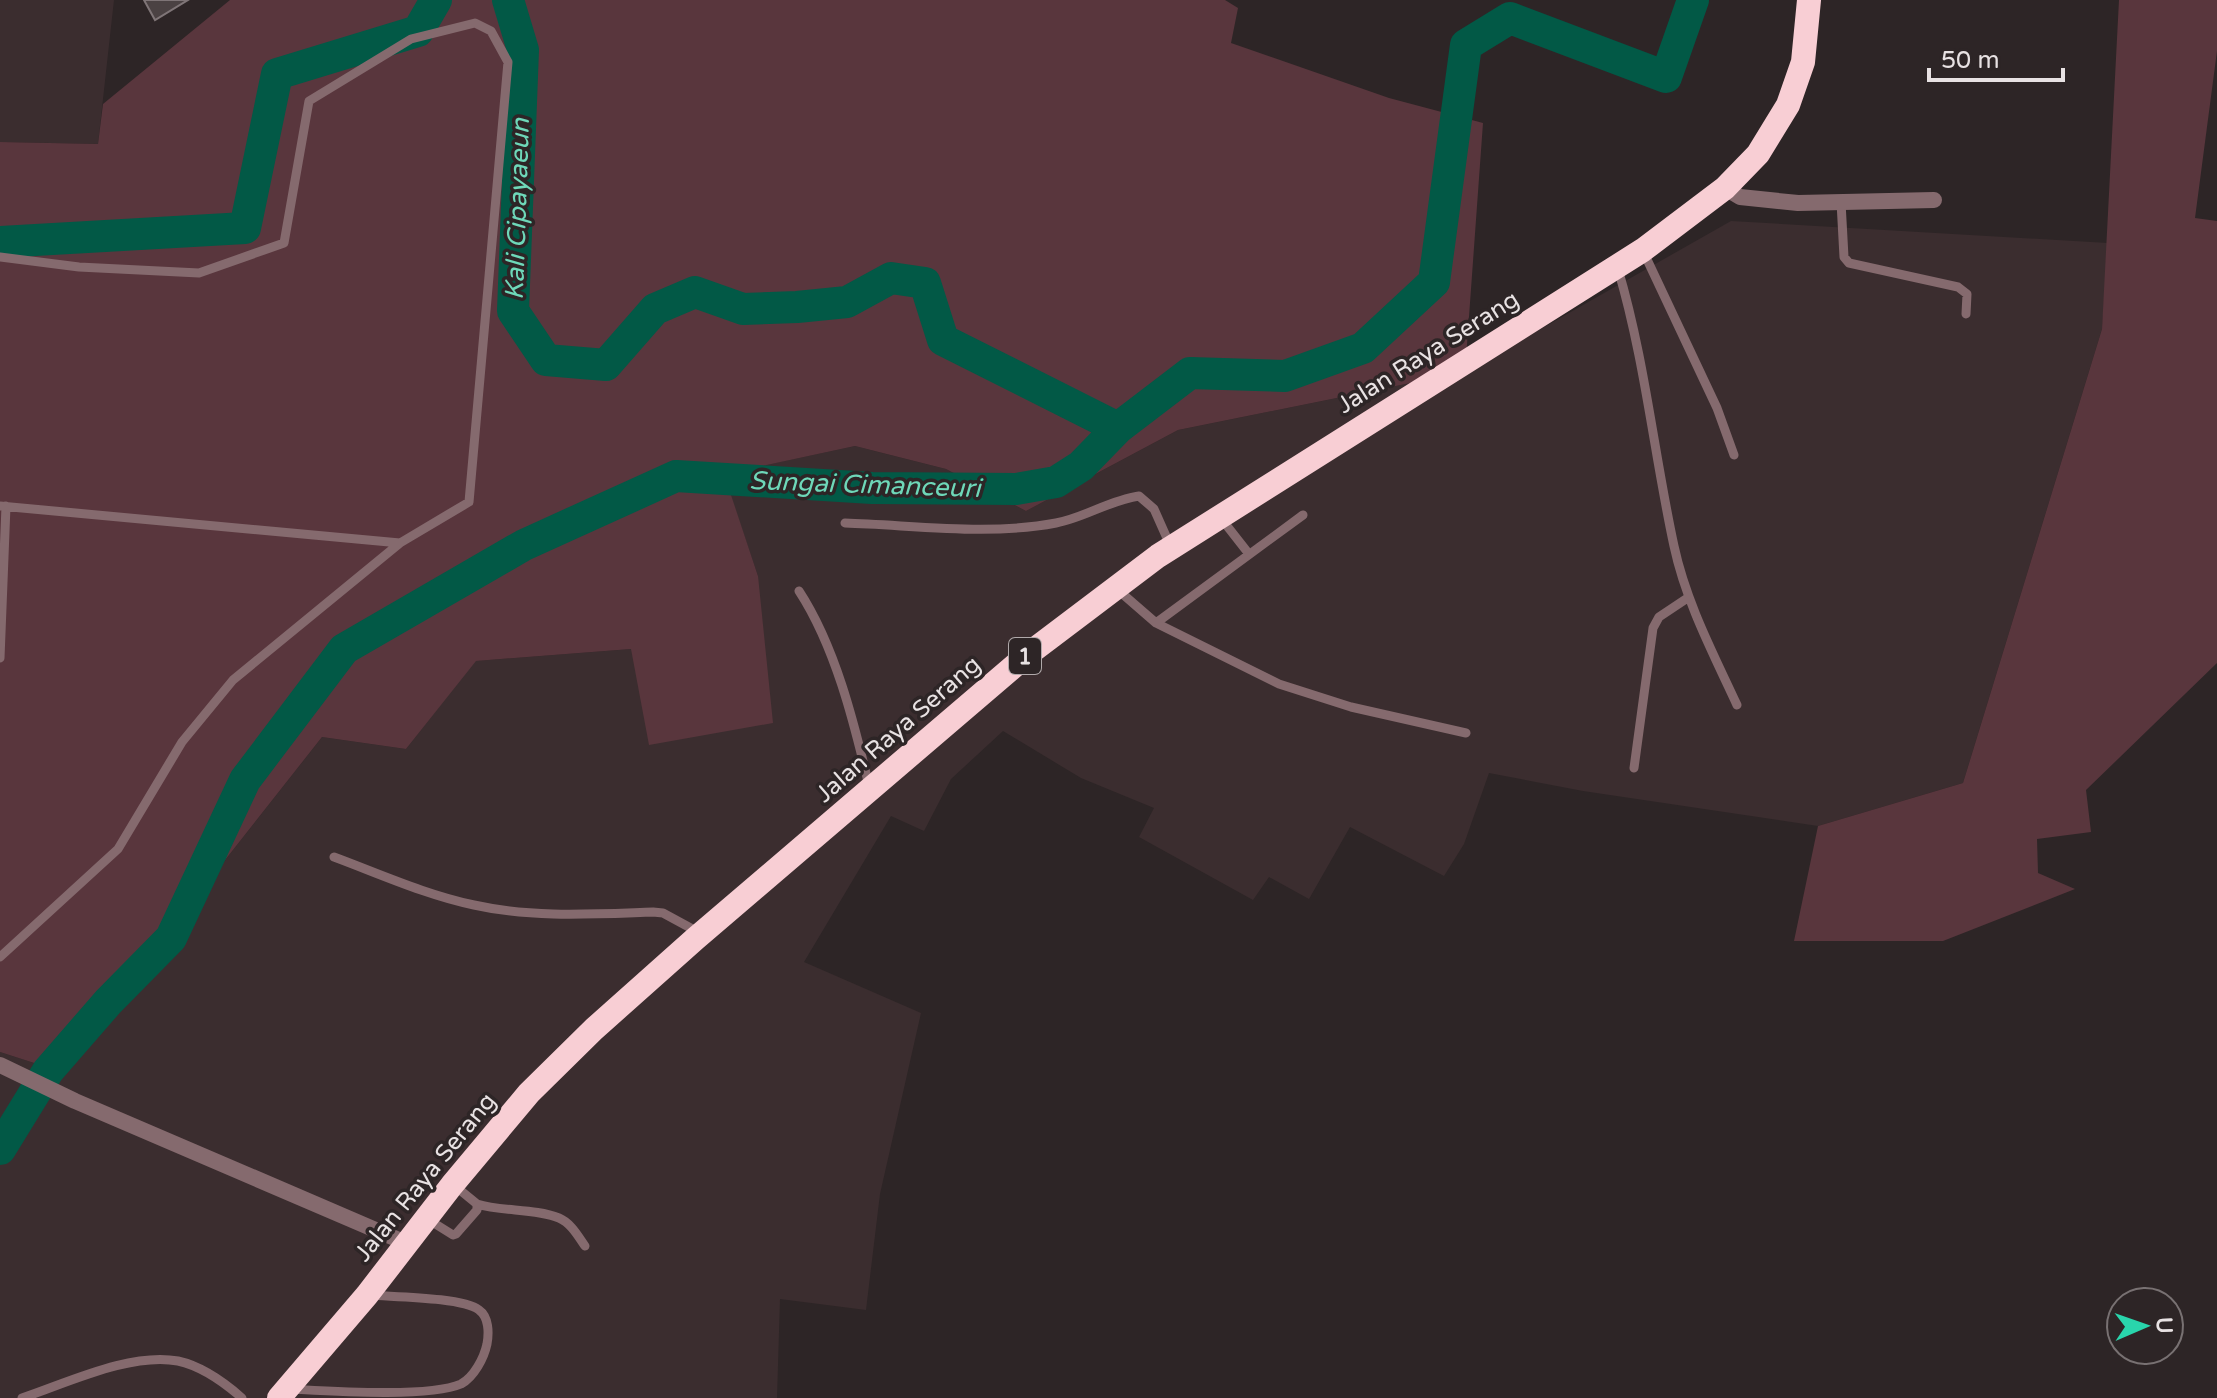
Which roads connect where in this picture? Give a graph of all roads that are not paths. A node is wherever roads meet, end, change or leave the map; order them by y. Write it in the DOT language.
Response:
graph roads {
  1 [pos="1809,0"];
  2 [pos="1725,188"];
  3 [pos="1934,200"];
  4 [pos="1841,202"];
  5 [pos="1643,250"];
  6 [pos="0,257"];
  7 [pos="1617,266"];
  8 [pos="1966,314"];
  9 [pos="1734,455"];
  10 [pos="3,506"];
  11 [pos="1303,515"];
  12 [pos="1220,517"];
  13 [pos="845,523"];
  14 [pos="400,543"];
  15 [pos="1171,548"];
  16 [pos="1249,554"];
  17 [pos="1114,587"];
  18 [pos="799,591"];
  19 [pos="1689,597"];
  20 [pos="1156,623"];
  21 [pos="0,658"];
  22 [pos="1737,705"];
  23 [pos="1466,733"];
  24 [pos="1634,768"];
  25 [pos="870,790"];
  26 [pos="334,857"];
  27 [pos="701,934"];
  28 [pos="0,957"];
  29 [pos="0,1065"];
  30 [pos="452,1185"];
  31 [pos="477,1204"];
  32 [pos="426,1218"];
  33 [pos="406,1243"];
  34 [pos="585,1246"];
  35 [pos="367,1295"];
  36 [pos="283,1394"];
  37 [pos="22,1398"];
  38 [pos="242,1398"];
  1 -- 2 [label="highway, Jalan Raya Serang / 1"];
  2 -- 4 [label="street"];
  2 -- 5 [label="highway, Jalan Raya Serang / 1"];
  3 -- 4 [label="street"];
  4 -- 8 [label="lane"];
  5 -- 7 [label="highway, Jalan Raya Serang / 1"];
  5 -- 9 [label="lane"];
  6 -- 14 [label="lane"];
  7 -- 12 [label="highway, Jalan Raya Serang / 1"];
  7 -- 19 [label="lane"];
  10 -- 14 [label="lane"];
  10 -- 21 [label="lane"];
  11 -- 16 [label="lane"];
  12 -- 15 [label="highway, Jalan Raya Serang / 1"];
  12 -- 16 [label="lane"];
  13 -- 15 [label="lane"];
  14 -- 28 [label="lane"];
  15 -- 17 [label="highway, Jalan Raya Serang / 1"];
  16 -- 20 [label="lane"];
  17 -- 20 [label="lane"];
  17 -- 25 [label="highway, Jalan Raya Serang / 1"];
  18 -- 25 [label="lane"];
  19 -- 22 [label="lane"];
  19 -- 24 [label="lane"];
  20 -- 23 [label="lane"];
  25 -- 27 [label="highway, Jalan Raya Serang / 1"];
  26 -- 27 [label="lane"];
  27 -- 30 [label="highway, Jalan Raya Serang / 1"];
  29 -- 33 [label="street"];
  30 -- 31 [label="lane"];
  30 -- 32 [label="highway, Jalan Raya Serang / 1"];
  31 -- 32 [label="lane"];
  31 -- 34 [label="lane"];
  32 -- 33 [label="highway, Jalan Raya Serang / 1"];
  33 -- 35 [label="highway, Jalan Raya Serang / 1"];
  35 -- 36 [label="highway, Jalan Raya Serang / 1"];
  35 -- 36 [label="lane"];
  37 -- 38 [label="lane"];
}
